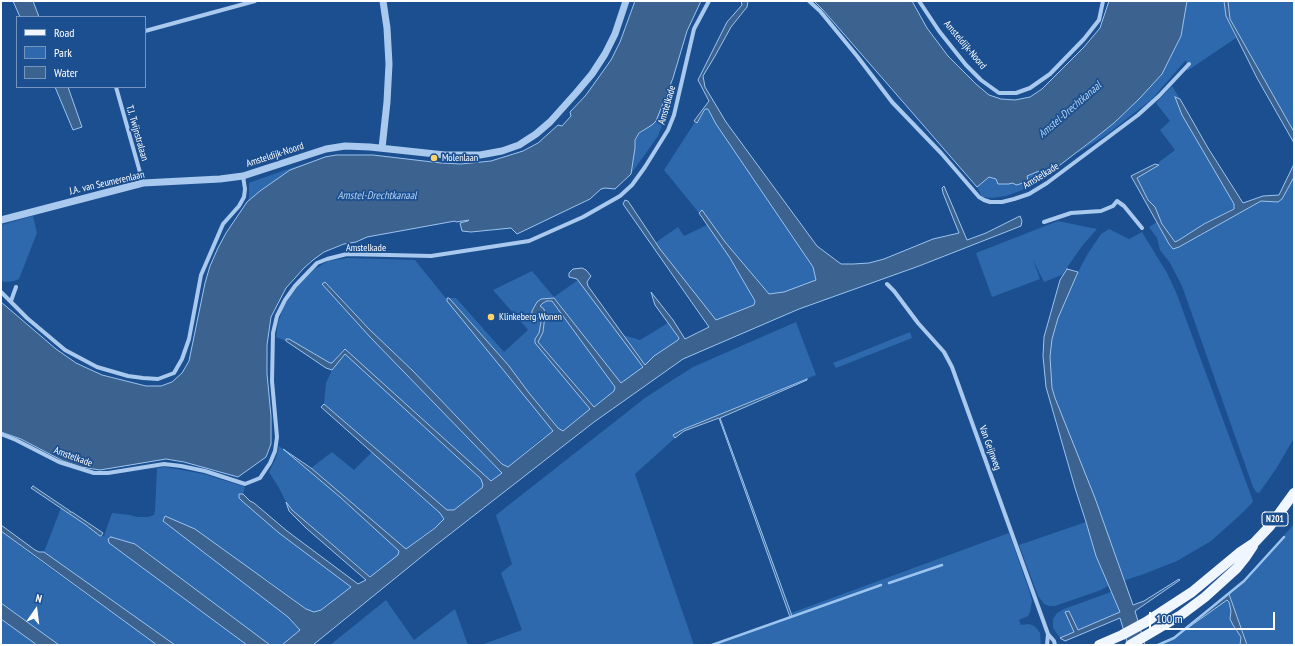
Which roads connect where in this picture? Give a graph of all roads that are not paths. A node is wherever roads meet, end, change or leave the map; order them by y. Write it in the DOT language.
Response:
graph roads {
  1 [pos="254,1"];
  2 [pos="383,1"];
  3 [pos="626,1"];
  4 [pos="708,1"];
  5 [pos="809,1"];
  6 [pos="919,1"];
  7 [pos="1104,1"];
  8 [pos="146,31"];
  9 [pos="1189,64"];
  10 [pos="116,88"];
  11 [pos="382,148"];
  12 [pos="243,176"];
  13 [pos="143,183"];
  14 [pos="1,220"];
  15 [pos="1044,222"];
  16 [pos="1142,228"];
  17 [pos="887,284"];
  18 [pos="16,287"];
  19 [pos="1,292"];
  20 [pos="11,302"];
  21 [pos="1,434"];
  22 [pos="1294,493"];
  23 [pos="1254,543"];
  24 [pos="1048,634"];
  25 [pos="1047,645"];
  26 [pos="1056,645"];
  27 [pos="1099,645"];
  28 [pos="1130,645"];
  1 -- 8 [label="street"];
  2 -- 11 [label="street"];
  3 -- 11 [label="street, Amsteldijk-Noord"];
  4 -- 21 [label="street, Amstelkade"];
  5 -- 9 [label="street, Amstelkade"];
  6 -- 7 [label="street, Amsteldijk-Noord"];
  10 -- 13 [label="street, T.J. Twijnstralaan"];
  11 -- 12 [label="street, Amsteldijk-Noord"];
  12 -- 13 [label="street, J.A. van Seumerenlaan"];
  12 -- 20 [label="street, Amsteldijk-Noord"];
  13 -- 14 [label="street, J.A. van Seumerenlaan"];
  15 -- 16 [label="street"];
  17 -- 24 [label="street, Van Geijnweg"];
  18 -- 20 [label="street"];
  19 -- 20 [label="street, Amsteldijk-Noord"];
  22 -- 23 [label="main road, N201"];
  23 -- 27 [label="main road, N201"];
  23 -- 28 [label="main road, N201"];
  24 -- 25 [label="street, Van Geijnweg"];
  24 -- 26 [label="street, Van Geijnweg"];
}
